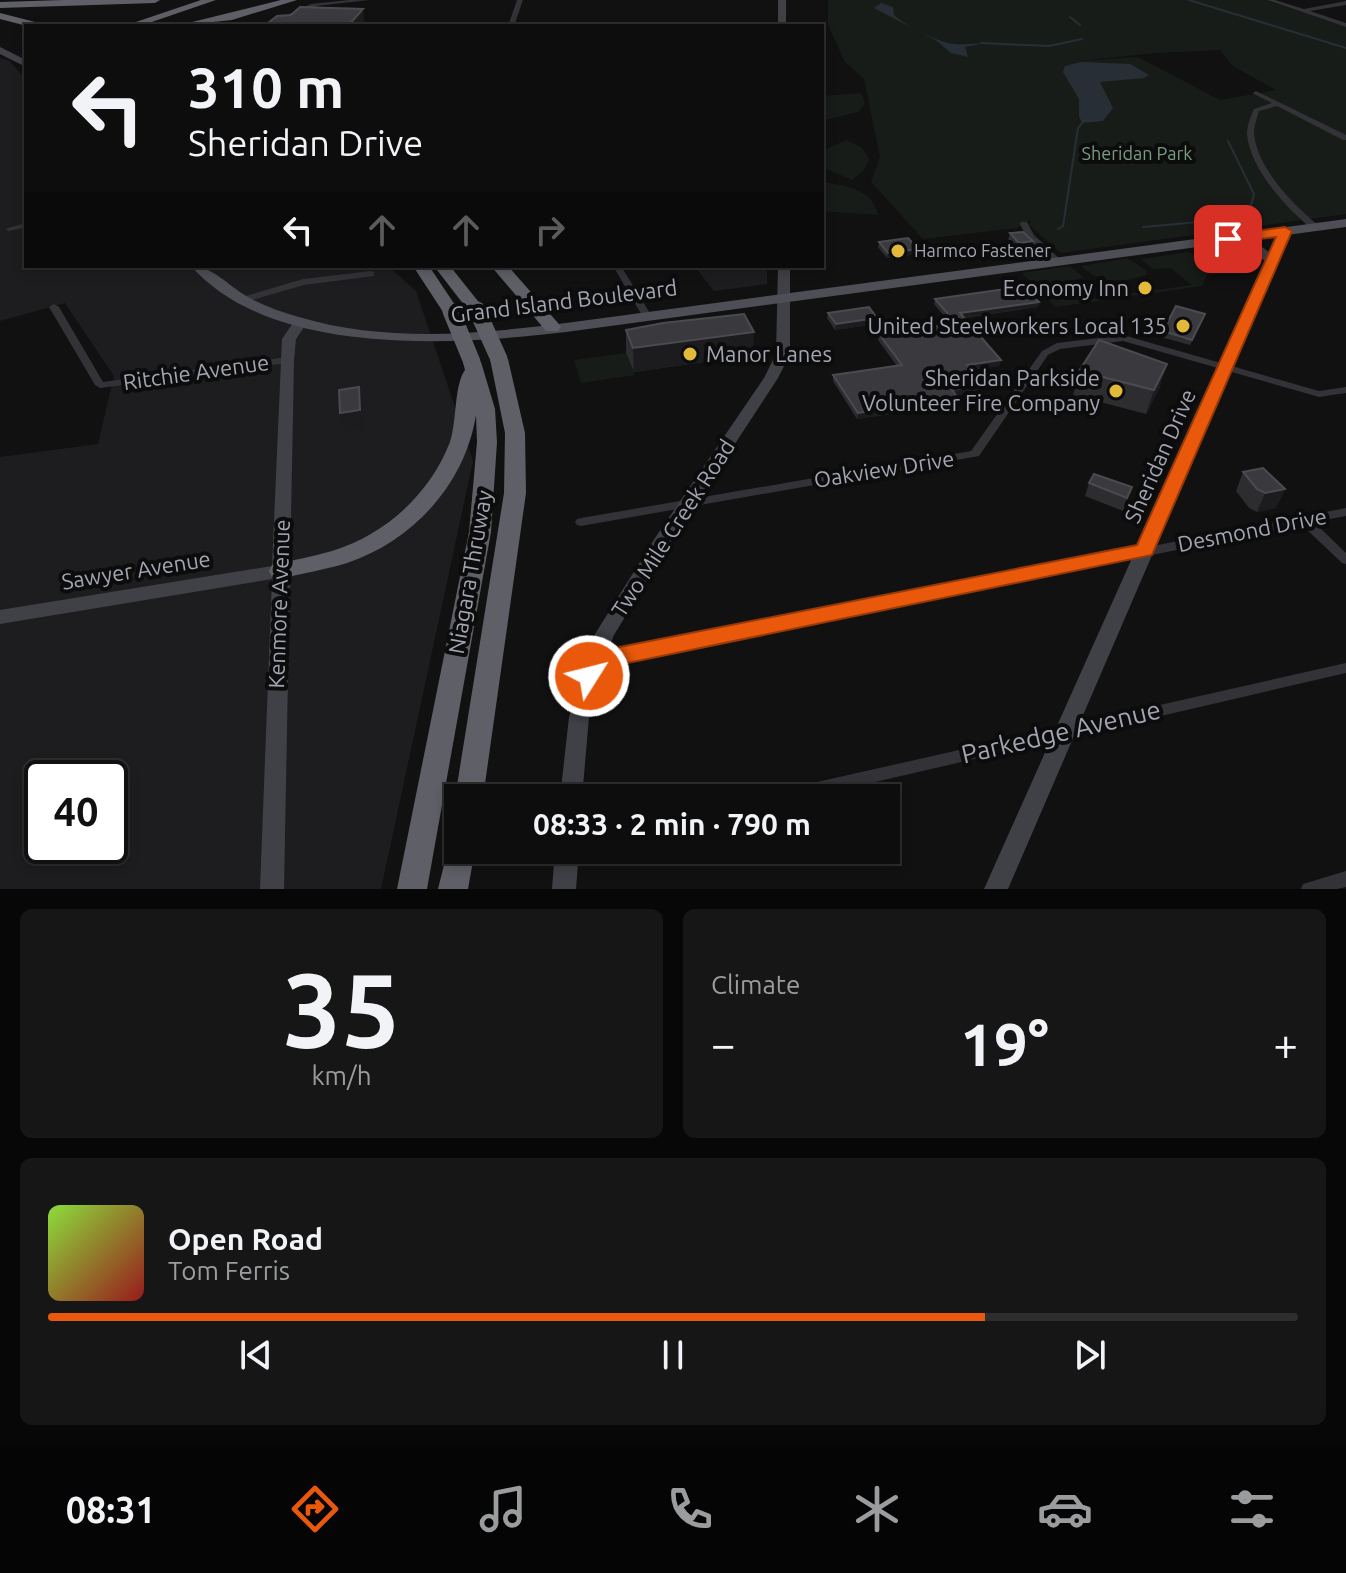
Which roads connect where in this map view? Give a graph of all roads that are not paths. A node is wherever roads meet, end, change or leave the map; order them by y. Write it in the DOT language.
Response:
graph roads {
  1 [pos="155,0"];
  2 [pos="211,0"];
  3 [pos="294,0"];
  4 [pos="366,0"];
  5 [pos="520,0"];
  6 [pos="782,0"];
  7 [pos="1270,0"];
  8 [pos="1346,3"];
  9 [pos="0,5"];
  10 [pos="313,5"];
  11 [pos="1303,11"];
  12 [pos="2,24"];
  13 [pos="135,24"];
  14 [pos="192,24"];
  15 [pos="247,24"];
  16 [pos="512,24"];
  17 [pos="782,24"];
  18 [pos="1345,24"];
  19 [pos="24,25"];
  20 [pos="24,30"];
  21 [pos="0,50"];
  22 [pos="24,63"];
  23 [pos="1256,93"];
  24 [pos="1277,104"];
  25 [pos="1346,138"];
  26 [pos="1346,223"];
  27 [pos="1024,224"];
  28 [pos="24,225"];
  29 [pos="1315,227"];
  30 [pos="9,229"];
  31 [pos="1285,231"];
  32 [pos="1228,239"];
  33 [pos="1273,261"];
  34 [pos="1058,262"];
  35 [pos="200,268"];
  36 [pos="422,268"];
  37 [pos="444,268"];
  38 [pos="455,268"];
  39 [pos="501,268"];
  40 [pos="618,268"];
  41 [pos="784,268"];
  42 [pos="371,274"];
  43 [pos="784,297"];
  44 [pos="242,300"];
  45 [pos="54,307"];
  46 [pos="477,310"];
  47 [pos="646,315"];
  48 [pos="300,323"];
  49 [pos="552,327"];
  50 [pos="287,360"];
  51 [pos="472,362"];
  52 [pos="1226,367"];
  53 [pos="1346,390"];
  54 [pos="689,502"];
  55 [pos="1346,512"];
  56 [pos="1305,521"];
  57 [pos="581,522"];
  58 [pos="1145,550"];
  59 [pos="1346,560"];
  60 [pos="280,571"];
  61 [pos="0,617"];
  62 [pos="594,661"];
  63 [pos="1346,668"];
  64 [pos="1066,730"];
  65 [pos="471,784"];
  66 [pos="572,784"];
  67 [pos="836,784"];
  68 [pos="457,864"];
  69 [pos="566,864"];
  70 [pos="1346,879"];
  71 [pos="272,889"];
  72 [pos="412,889"];
  73 [pos="453,889"];
  74 [pos="564,889"];
  75 [pos="996,889"];
  76 [pos="1309,889"];
  1 -- 9 [label="highway"];
  2 -- 13 [label="highway"];
  3 -- 14 [label="highway"];
  3 -- 15 [label="highway"];
  4 -- 10 [label="street"];
  5 -- 16 [label="street"];
  6 -- 17 [label="main road"];
  7 -- 11 [label="street"];
  8 -- 11 [label="street"];
  10 -- 10 [label="street"];
  11 -- 18 [label="street"];
  12 -- 19 [label="highway"];
  12 -- 20 [label="highway"];
  21 -- 22 [label="main road"];
  23 -- 24 [label="street"];
  24 -- 25 [label="street"];
  24 -- 29 [label="street"];
  26 -- 29 [label="main road"];
  27 -- 34 [label="street"];
  28 -- 30 [label="street"];
  29 -- 31 [label="main road"];
  31 -- 32 [label="main road, Grand Island Boulevard"];
  31 -- 33 [label="main road, Sheridan Drive"];
  32 -- 33 [label="main road"];
  32 -- 34 [label="main road, Grand Island Boulevard"];
  33 -- 52 [label="main road, Sheridan Drive"];
  34 -- 43 [label="main road, Grand Island Boulevard"];
  35 -- 44 [label="main road, Grand Island Boulevard"];
  36 -- 51 [label="highway, Niagara Thruway, bridge"];
  37 -- 46 [label="highway, Niagara Thruway"];
  38 -- 46 [label="highway"];
  39 -- 49 [label="highway"];
  40 -- 47 [label="street"];
  41 -- 43 [label="main road, Two Mile Creek Road"];
  42 -- 44 [label="street"];
  43 -- 47 [label="main road, Grand Island Boulevard"];
  43 -- 54 [label="main road, Two Mile Creek Road"];
  44 -- 48 [label="main road, Grand Island Boulevard"];
  45 -- 50 [label="street, Ritchie Avenue"];
  46 -- 65 [label="highway, Niagara Thruway, bridge"];
  47 -- 49 [label="main road, Grand Island Boulevard"];
  48 -- 49 [label="main road, Grand Island Boulevard"];
  48 -- 50 [label="main road, Kenmore Avenue"];
  50 -- 60 [label="main road, Kenmore Avenue"];
  51 -- 60 [label="highway"];
  51 -- 72 [label="highway, Niagara Thruway"];
  52 -- 53 [label="street, Oakview Drive"];
  52 -- 54 [label="street, Oakview Drive"];
  52 -- 58 [label="main road, Sheridan Drive"];
  54 -- 57 [label="street, Oakview Drive"];
  54 -- 62 [label="main road, Two Mile Creek Road"];
  55 -- 56 [label="street, Desmond Drive"];
  56 -- 58 [label="street, Desmond Drive"];
  56 -- 59 [label="street"];
  58 -- 62 [label="street, Desmond Drive"];
  58 -- 64 [label="main road, Sheridan Drive"];
  60 -- 61 [label="main road, Sawyer Avenue"];
  60 -- 71 [label="main road, Kenmore Avenue"];
  62 -- 66 [label="main road, Two Mile Creek Road"];
  63 -- 64 [label="street, Parkedge Avenue"];
  64 -- 67 [label="street, Parkedge Avenue"];
  64 -- 75 [label="main road, Sheridan Drive"];
  68 -- 73 [label="highway"];
  69 -- 74 [label="main road"];
  70 -- 76 [label="street"];
}
